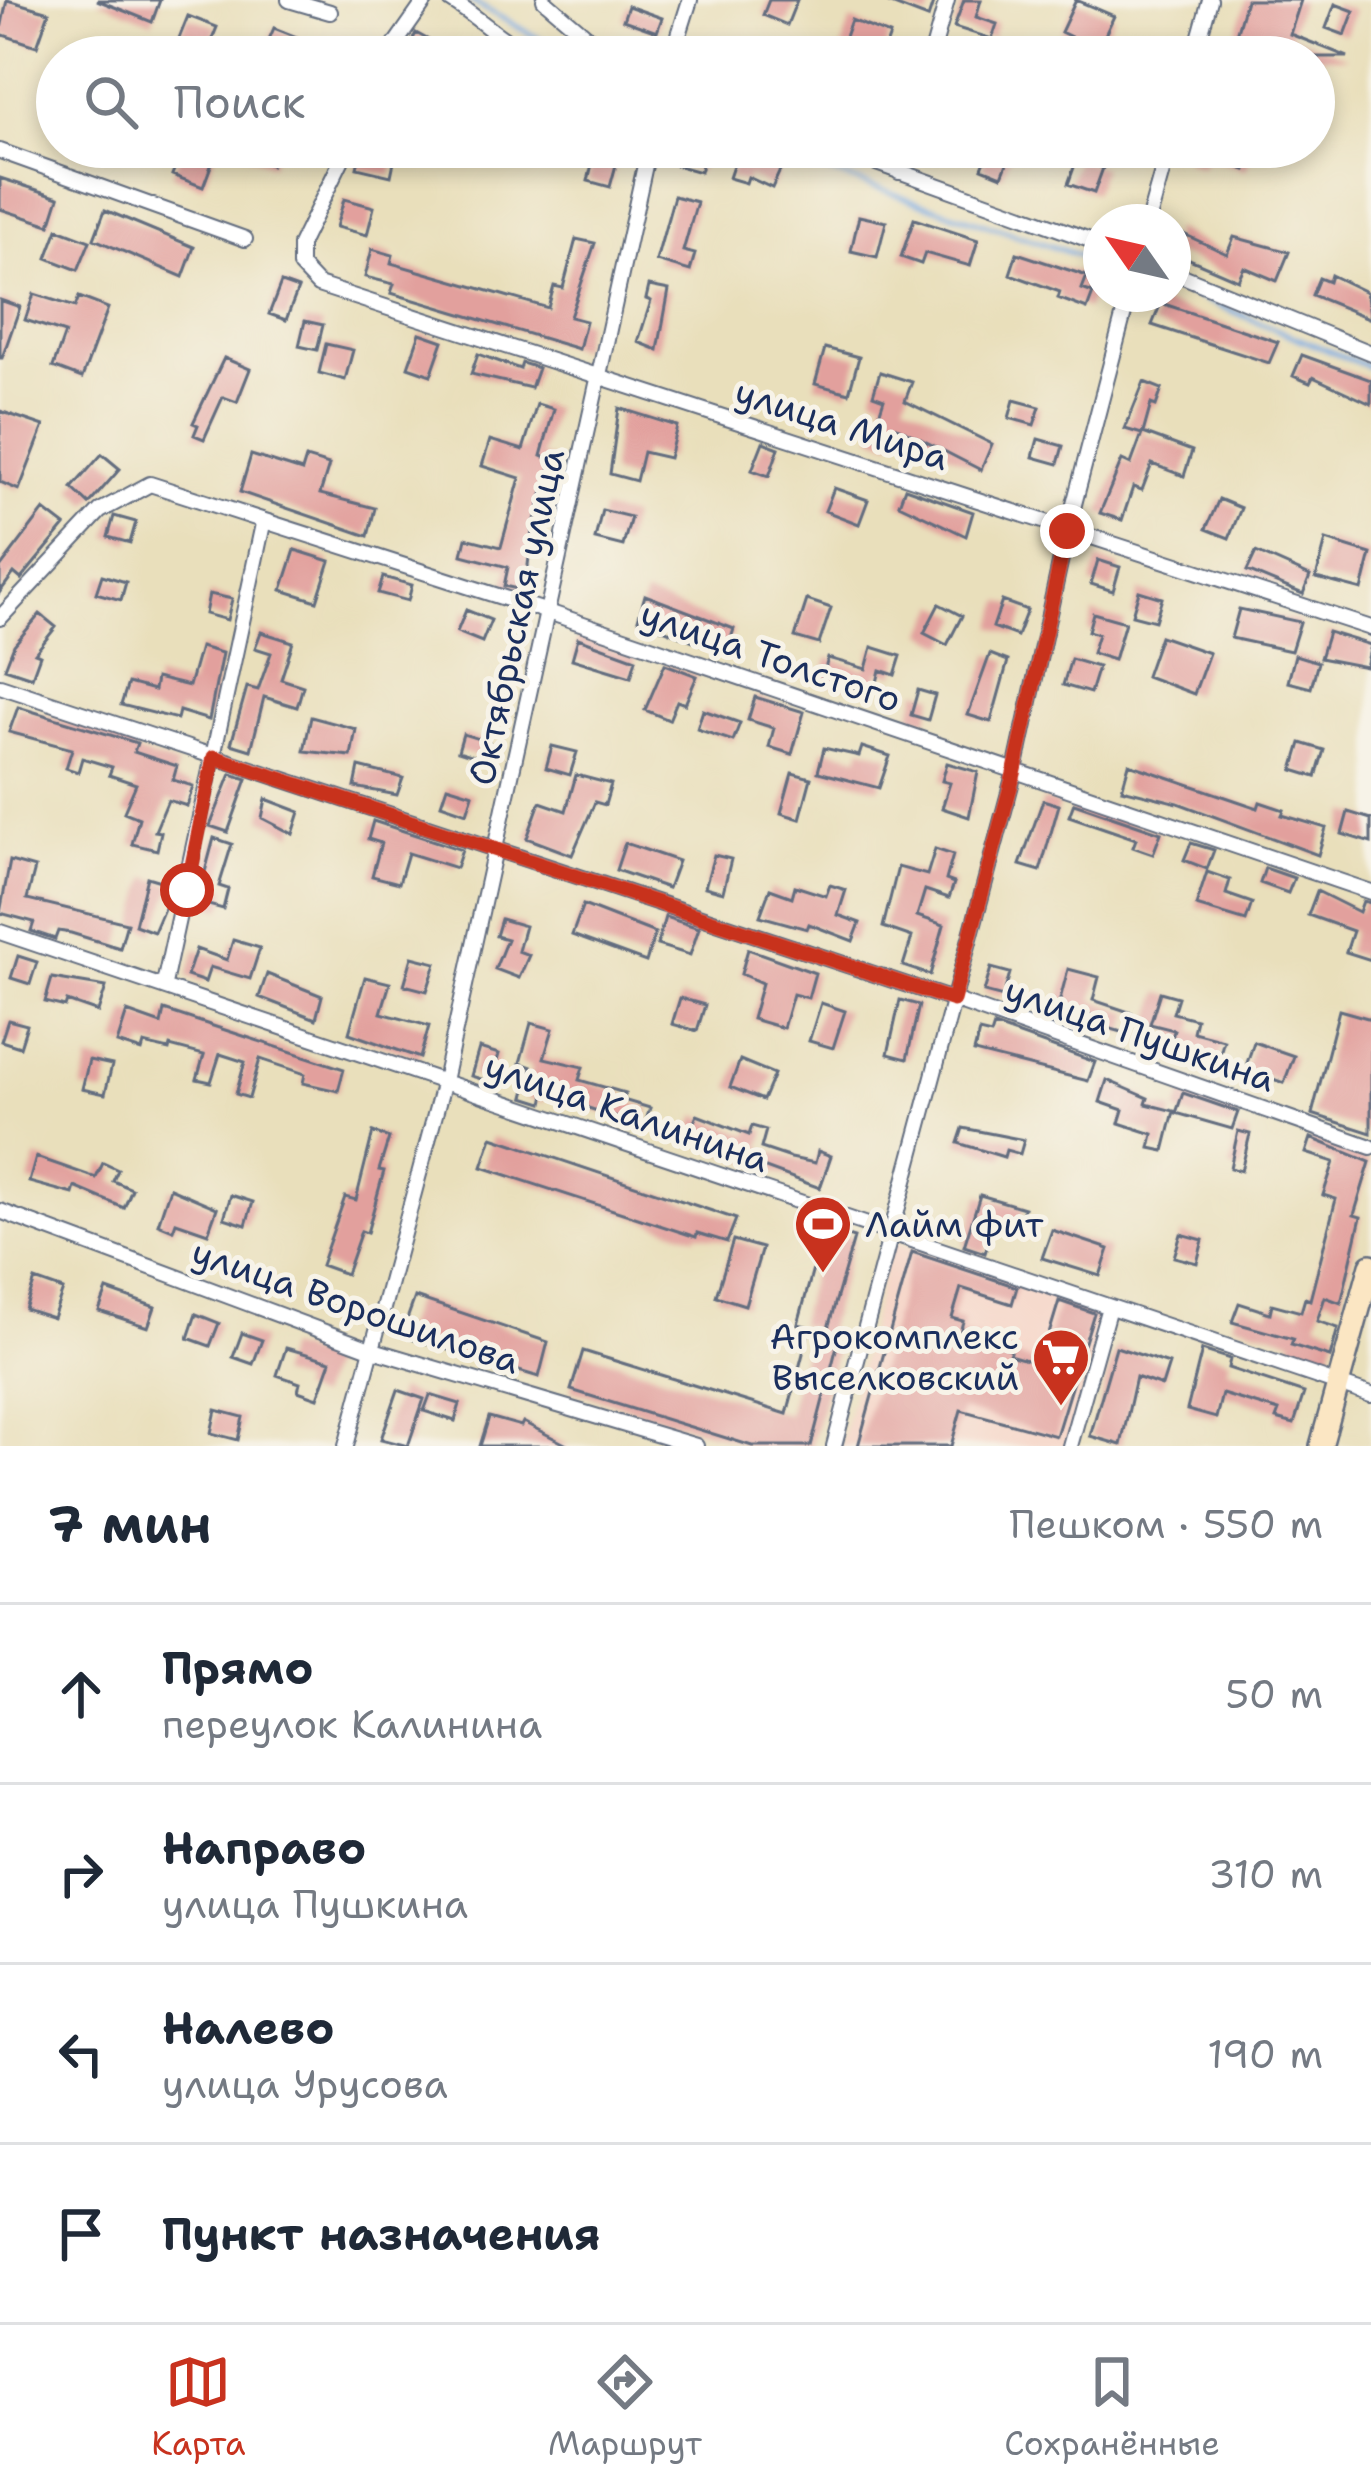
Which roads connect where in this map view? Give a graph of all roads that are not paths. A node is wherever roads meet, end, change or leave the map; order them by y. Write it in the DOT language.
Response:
graph roads {
  1 [pos="289,0"];
  2 [pos="426,0"];
  3 [pos="450,0"];
  4 [pos="544,0"];
  5 [pos="691,0"];
  6 [pos="947,0"];
  7 [pos="1210,0"];
  8 [pos="330,12"];
  9 [pos="401,36"];
  10 [pos="499,36"];
  11 [pos="581,36"];
  12 [pos="680,36"];
  13 [pos="937,36"];
  14 [pos="1200,36"];
  15 [pos="0,151"];
  16 [pos="36,164"];
  17 [pos="47,168"];
  18 [pos="338,168"];
  19 [pos="644,168"];
  20 [pos="888,168"];
  21 [pos="900,168"];
  22 [pos="1163,168"];
  23 [pos="899,172"];
  24 [pos="1153,204"];
  25 [pos="1083,238"];
  26 [pos="245,239"];
  27 [pos="1191,279"];
  28 [pos="1124,312"];
  29 [pos="1371,353"];
  30 [pos="598,374"];
  31 [pos="263,524"];
  32 [pos="1067,531"];
  33 [pos="551,613"];
  34 [pos="0,617"];
  35 [pos="1371,628"];
  36 [pos="0,686"];
  37 [pos="214,757"];
  38 [pos="1015,770"];
  39 [pos="496,848"];
  40 [pos="1371,892"];
  41 [pos="0,932"];
  42 [pos="164,984"];
  43 [pos="953,1000"];
  44 [pos="444,1082"];
  45 [pos="1371,1147"];
  46 [pos="0,1211"];
  47 [pos="889,1233"];
  48 [pos="1371,1265"];
  49 [pos="1109,1307"];
  50 [pos="373,1350"];
  51 [pos="1337,1384"];
  52 [pos="1371,1395"];
  53 [pos="346,1446"];
  54 [pos="696,1446"];
  55 [pos="834,1446"];
  56 [pos="1070,1446"];
  57 [pos="1321,1446"];
  1 -- 8 [label="street"];
  2 -- 9 [label="street"];
  3 -- 10 [label="street"];
  4 -- 11 [label="street"];
  5 -- 12 [label="street"];
  6 -- 13 [label="street"];
  7 -- 14 [label="street"];
  15 -- 16 [label="street"];
  17 -- 26 [label="street"];
  18 -- 30 [label="street, улица Мира"];
  19 -- 30 [label="street, Октябрьская улица"];
  20 -- 23 [label="street"];
  21 -- 23 [label="street"];
  22 -- 24 [label="street"];
  23 -- 25 [label="street"];
  27 -- 29 [label="street"];
  28 -- 32 [label="street"];
  30 -- 32 [label="street, улица Мира"];
  30 -- 33 [label="street, Октябрьская улица"];
  31 -- 33 [label="street, улица Толстого"];
  31 -- 34 [label="street, улица Толстого"];
  31 -- 37 [label="street"];
  32 -- 35 [label="street, улица Мира"];
  32 -- 38 [label="street"];
  33 -- 38 [label="street, улица Толстого"];
  33 -- 39 [label="street, Октябрьская улица"];
  36 -- 37 [label="street, улица Пушкина"];
  37 -- 39 [label="street, улица Пушкина"];
  37 -- 42 [label="street"];
  38 -- 40 [label="street, улица Толстого"];
  38 -- 43 [label="street"];
  39 -- 43 [label="street, улица Пушкина"];
  39 -- 44 [label="street, Октябрьская улица"];
  41 -- 42 [label="street, улица Калинина"];
  42 -- 44 [label="street, улица Калинина"];
  43 -- 45 [label="street, улица Пушкина"];
  43 -- 47 [label="street"];
  44 -- 47 [label="street, улица Калинина"];
  44 -- 50 [label="street, Октябрьская улица"];
  46 -- 50 [label="street, улица Ворошилова"];
  47 -- 49 [label="street, улица Калинина"];
  47 -- 55 [label="street"];
  48 -- 51 [label="street"];
  49 -- 51 [label="street, улица Калинина"];
  49 -- 56 [label="street"];
  50 -- 53 [label="street, Октябрьская улица"];
  50 -- 54 [label="street, улица Ворошилова"];
  51 -- 52 [label="street, улица Калинина"];
  51 -- 57 [label="street"];
}
